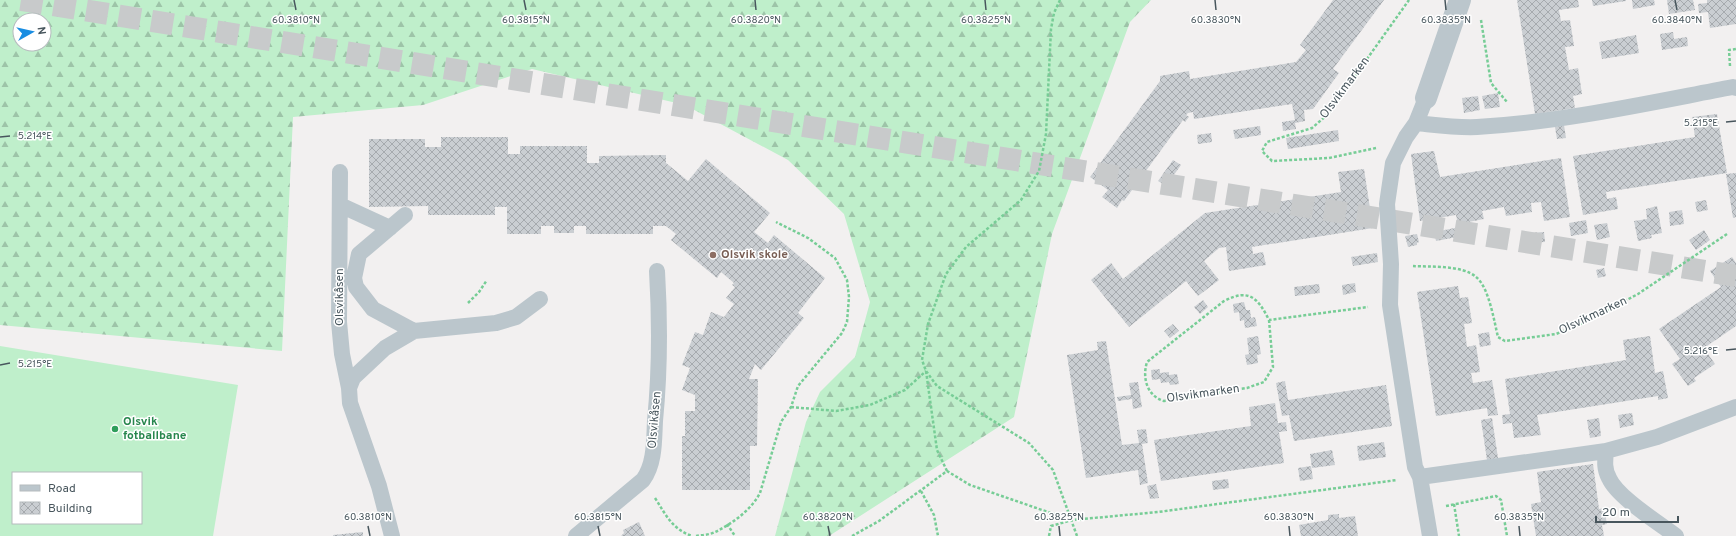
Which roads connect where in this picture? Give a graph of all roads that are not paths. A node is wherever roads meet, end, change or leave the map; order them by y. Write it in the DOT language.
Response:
graph roads {
  1 [pos="1460,0"];
  2 [pos="1736,88"];
  3 [pos="1426,98"];
  4 [pos="1416,123"];
  5 [pos="340,172"];
  6 [pos="340,205"];
  7 [pos="405,215"];
  8 [pos="390,228"];
  9 [pos="657,271"];
  10 [pos="540,299"];
  11 [pos="414,331"];
  12 [pos="349,388"];
  13 [pos="1736,407"];
  14 [pos="1606,451"];
  15 [pos="1420,477"];
  16 [pos="1668,533"];
  17 [pos="392,536"];
  18 [pos="576,536"];
  19 [pos="1430,536"];
  1 -- 3 [label="street"];
  2 -- 4 [label="lane"];
  3 -- 4 [label="lane"];
  4 -- 15 [label="lane"];
  5 -- 6 [label="lane, Olsvikåsen"];
  6 -- 8 [label="lane"];
  6 -- 12 [label="lane, Olsvikåsen"];
  7 -- 8 [label="lane, Olsvikåsen"];
  8 -- 11 [label="lane, Olsvikåsen"];
  9 -- 18 [label="lane, Olsvikåsen"];
  10 -- 11 [label="lane"];
  11 -- 12 [label="lane"];
  12 -- 17 [label="lane, Olsvikåsen"];
  13 -- 14 [label="lane"];
  14 -- 15 [label="lane"];
  14 -- 16 [label="lane"];
  15 -- 19 [label="lane"];
}
